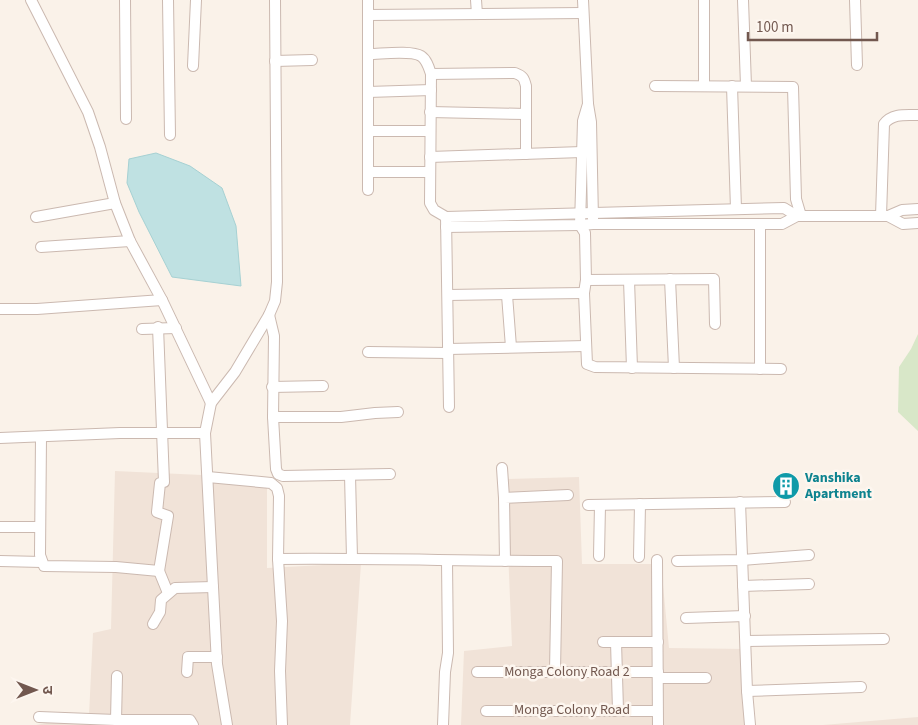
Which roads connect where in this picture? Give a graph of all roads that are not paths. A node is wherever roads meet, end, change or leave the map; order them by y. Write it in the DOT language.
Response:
graph roads {
  1 [pos="31,0"];
  2 [pos="125,0"];
  3 [pos="168,0"];
  4 [pos="196,0"];
  5 [pos="275,0"];
  6 [pos="368,0"];
  7 [pos="476,0"];
  8 [pos="583,0"];
  9 [pos="704,0"];
  10 [pos="744,0"];
  11 [pos="855,0"];
  12 [pos="477,14"];
  13 [pos="582,14"];
  14 [pos="368,15"];
  15 [pos="369,54"];
  16 [pos="312,60"];
  17 [pos="275,61"];
  18 [pos="857,65"];
  19 [pos="193,66"];
  20 [pos="431,74"];
  21 [pos="655,86"];
  22 [pos="704,86"];
  23 [pos="732,86"];
  24 [pos="746,86"];
  25 [pos="431,90"];
  26 [pos="368,92"];
  27 [pos="588,104"];
  28 [pos="430,112"];
  29 [pos="526,114"];
  30 [pos="918,114"];
  31 [pos="126,119"];
  32 [pos="430,131"];
  33 [pos="368,132"];
  34 [pos="170,135"];
  35 [pos="582,152"];
  36 [pos="526,154"];
  37 [pos="430,157"];
  38 [pos="368,172"];
  39 [pos="430,172"];
  40 [pos="368,190"];
  41 [pos="115,203"];
  42 [pos="918,209"];
  43 [pos="736,210"];
  44 [pos="593,212"];
  45 [pos="580,213"];
  46 [pos="799,216"];
  47 [pos="885,216"];
  48 [pos="36,217"];
  49 [pos="446,222"];
  50 [pos="918,223"];
  51 [pos="593,224"];
  52 [pos="760,224"];
  53 [pos="583,229"];
  54 [pos="130,241"];
  55 [pos="41,247"];
  56 [pos="670,279"];
  57 [pos="586,280"];
  58 [pos="629,280"];
  59 [pos="584,293"];
  60 [pos="448,295"];
  61 [pos="507,295"];
  62 [pos="162,300"];
  63 [pos="0,309"];
  64 [pos="269,315"];
  65 [pos="715,324"];
  66 [pos="158,327"];
  67 [pos="142,328"];
  68 [pos="176,328"];
  69 [pos="586,346"];
  70 [pos="511,347"];
  71 [pos="448,351"];
  72 [pos="368,352"];
  73 [pos="632,368"];
  74 [pos="674,368"];
  75 [pos="760,369"];
  76 [pos="781,369"];
  77 [pos="322,386"];
  78 [pos="272,387"];
  79 [pos="211,403"];
  80 [pos="448,407"];
  81 [pos="398,412"];
  82 [pos="273,418"];
  83 [pos="162,432"];
  84 [pos="205,433"];
  85 [pos="41,437"];
  86 [pos="0,438"];
  87 [pos="502,468"];
  88 [pos="390,474"];
  89 [pos="350,475"];
  90 [pos="208,477"];
  91 [pos="568,495"];
  92 [pos="504,498"];
  93 [pos="740,502"];
  94 [pos="785,502"];
  95 [pos="640,504"];
  96 [pos="588,505"];
  97 [pos="600,505"];
  98 [pos="0,527"];
  99 [pos="40,527"];
  100 [pos="808,555"];
  101 [pos="599,556"];
  102 [pos="639,557"];
  103 [pos="352,558"];
  104 [pos="278,559"];
  105 [pos="657,560"];
  106 [pos="742,560"];
  107 [pos="0,561"];
  108 [pos="447,561"];
  109 [pos="505,561"];
  110 [pos="677,561"];
  111 [pos="42,562"];
  112 [pos="159,571"];
  113 [pos="809,584"];
  114 [pos="213,586"];
  115 [pos="743,586"];
  116 [pos="168,593"];
  117 [pos="745,616"];
  118 [pos="686,618"];
  119 [pos="153,624"];
  120 [pos="884,638"];
  121 [pos="746,641"];
  122 [pos="603,642"];
  123 [pos="616,642"];
  124 [pos="658,642"];
  125 [pos="217,657"];
  126 [pos="187,672"];
  127 [pos="476,672"];
  128 [pos="555,672"];
  129 [pos="617,672"];
  130 [pos="658,675"];
  131 [pos="117,676"];
  132 [pos="706,678"];
  133 [pos="861,687"];
  134 [pos="747,691"];
  135 [pos="486,710"];
  136 [pos="618,710"];
  137 [pos="658,710"];
  138 [pos="39,716"];
  139 [pos="116,720"];
  140 [pos="193,725"];
  141 [pos="227,725"];
  142 [pos="282,725"];
  143 [pos="443,725"];
  144 [pos="658,725"];
  145 [pos="750,725"];
  1 -- 41 [label="street"];
  2 -- 31 [label="street"];
  3 -- 34 [label="street"];
  4 -- 19 [label="street"];
  5 -- 17 [label="street"];
  6 -- 14 [label="street"];
  7 -- 12 [label="street"];
  8 -- 13 [label="street"];
  9 -- 22 [label="street"];
  10 -- 24 [label="street"];
  11 -- 18 [label="street"];
  12 -- 13 [label="street"];
  12 -- 14 [label="street"];
  13 -- 27 [label="street"];
  14 -- 15 [label="street"];
  15 -- 20 [label="street"];
  15 -- 26 [label="street"];
  16 -- 17 [label="street"];
  17 -- 64 [label="street"];
  20 -- 25 [label="street"];
  20 -- 29 [label="street"];
  21 -- 22 [label="street"];
  22 -- 23 [label="street"];
  23 -- 24 [label="street"];
  23 -- 43 [label="street"];
  24 -- 46 [label="street"];
  25 -- 26 [label="street"];
  25 -- 28 [label="street"];
  26 -- 33 [label="street"];
  27 -- 35 [label="street"];
  27 -- 44 [label="street"];
  28 -- 29 [label="street"];
  28 -- 32 [label="street"];
  29 -- 36 [label="street"];
  30 -- 47 [label="street"];
  32 -- 33 [label="street"];
  32 -- 37 [label="street"];
  33 -- 38 [label="street"];
  35 -- 36 [label="street"];
  35 -- 45 [label="street"];
  36 -- 37 [label="street"];
  37 -- 39 [label="street"];
  38 -- 39 [label="street"];
  38 -- 40 [label="street"];
  39 -- 49 [label="street"];
  41 -- 48 [label="street"];
  41 -- 54 [label="street"];
  42 -- 47 [label="street"];
  43 -- 44 [label="street"];
  43 -- 46 [label="street"];
  44 -- 45 [label="street"];
  44 -- 51 [label="street"];
  45 -- 49 [label="street"];
  45 -- 53 [label="street"];
  46 -- 47 [label="street"];
  46 -- 52 [label="street"];
  47 -- 50 [label="street"];
  49 -- 53 [label="street"];
  49 -- 60 [label="street"];
  51 -- 52 [label="street"];
  51 -- 53 [label="street"];
  52 -- 75 [label="street"];
  53 -- 57 [label="street"];
  54 -- 55 [label="street"];
  54 -- 62 [label="street"];
  56 -- 58 [label="street"];
  56 -- 65 [label="street"];
  56 -- 74 [label="street"];
  57 -- 58 [label="street"];
  57 -- 59 [label="street"];
  58 -- 73 [label="street"];
  59 -- 61 [label="street"];
  59 -- 69 [label="street"];
  60 -- 61 [label="street"];
  60 -- 71 [label="street"];
  61 -- 70 [label="street"];
  62 -- 63 [label="street"];
  62 -- 68 [label="street"];
  64 -- 78 [label="street"];
  64 -- 79 [label="street"];
  66 -- 67 [label="street"];
  66 -- 68 [label="street"];
  66 -- 83 [label="street"];
  68 -- 79 [label="street"];
  69 -- 70 [label="street"];
  69 -- 73 [label="street"];
  70 -- 71 [label="street"];
  71 -- 72 [label="street"];
  71 -- 80 [label="street"];
  73 -- 74 [label="street"];
  74 -- 75 [label="street"];
  75 -- 76 [label="street"];
  77 -- 78 [label="street"];
  78 -- 82 [label="street"];
  79 -- 84 [label="street"];
  81 -- 82 [label="street"];
  82 -- 89 [label="street"];
  83 -- 84 [label="street"];
  83 -- 85 [label="street"];
  83 -- 112 [label="street"];
  84 -- 90 [label="street"];
  85 -- 86 [label="street"];
  85 -- 99 [label="street"];
  87 -- 92 [label="street"];
  88 -- 89 [label="street"];
  89 -- 103 [label="street"];
  90 -- 104 [label="street"];
  90 -- 114 [label="street"];
  91 -- 92 [label="street"];
  92 -- 109 [label="street"];
  93 -- 94 [label="street"];
  93 -- 95 [label="street"];
  93 -- 106 [label="street"];
  95 -- 97 [label="street"];
  95 -- 102 [label="street"];
  96 -- 97 [label="street"];
  97 -- 101 [label="street"];
  98 -- 99 [label="street"];
  99 -- 111 [label="street"];
  100 -- 106 [label="street"];
  103 -- 104 [label="street"];
  103 -- 108 [label="street"];
  104 -- 142 [label="street"];
  105 -- 124 [label="street"];
  106 -- 110 [label="street"];
  106 -- 115 [label="street"];
  107 -- 111 [label="street"];
  108 -- 109 [label="street"];
  108 -- 143 [label="street"];
  109 -- 128 [label="street"];
  111 -- 112 [label="street"];
  112 -- 116 [label="street"];
  113 -- 115 [label="street"];
  114 -- 116 [label="street"];
  114 -- 125 [label="street"];
  115 -- 117 [label="street"];
  116 -- 119 [label="street"];
  117 -- 118 [label="street"];
  117 -- 121 [label="street"];
  120 -- 121 [label="street"];
  121 -- 134 [label="street"];
  122 -- 123 [label="street"];
  123 -- 124 [label="street"];
  123 -- 129 [label="street"];
  124 -- 130 [label="street"];
  125 -- 126 [label="street"];
  125 -- 141 [label="street"];
  127 -- 128 [label="street, Monga Colony Road 2"];
  128 -- 129 [label="street, Monga Colony Road 2"];
  129 -- 130 [label="street, Monga Colony Road 2"];
  129 -- 136 [label="street"];
  130 -- 132 [label="street, Monga Colony Road 2"];
  130 -- 137 [label="street"];
  131 -- 139 [label="street"];
  133 -- 134 [label="street"];
  134 -- 145 [label="street"];
  135 -- 136 [label="street, Monga Colony Road"];
  136 -- 137 [label="street, Monga Colony Road"];
  137 -- 144 [label="street"];
  138 -- 139 [label="street"];
  139 -- 140 [label="street"];
}
